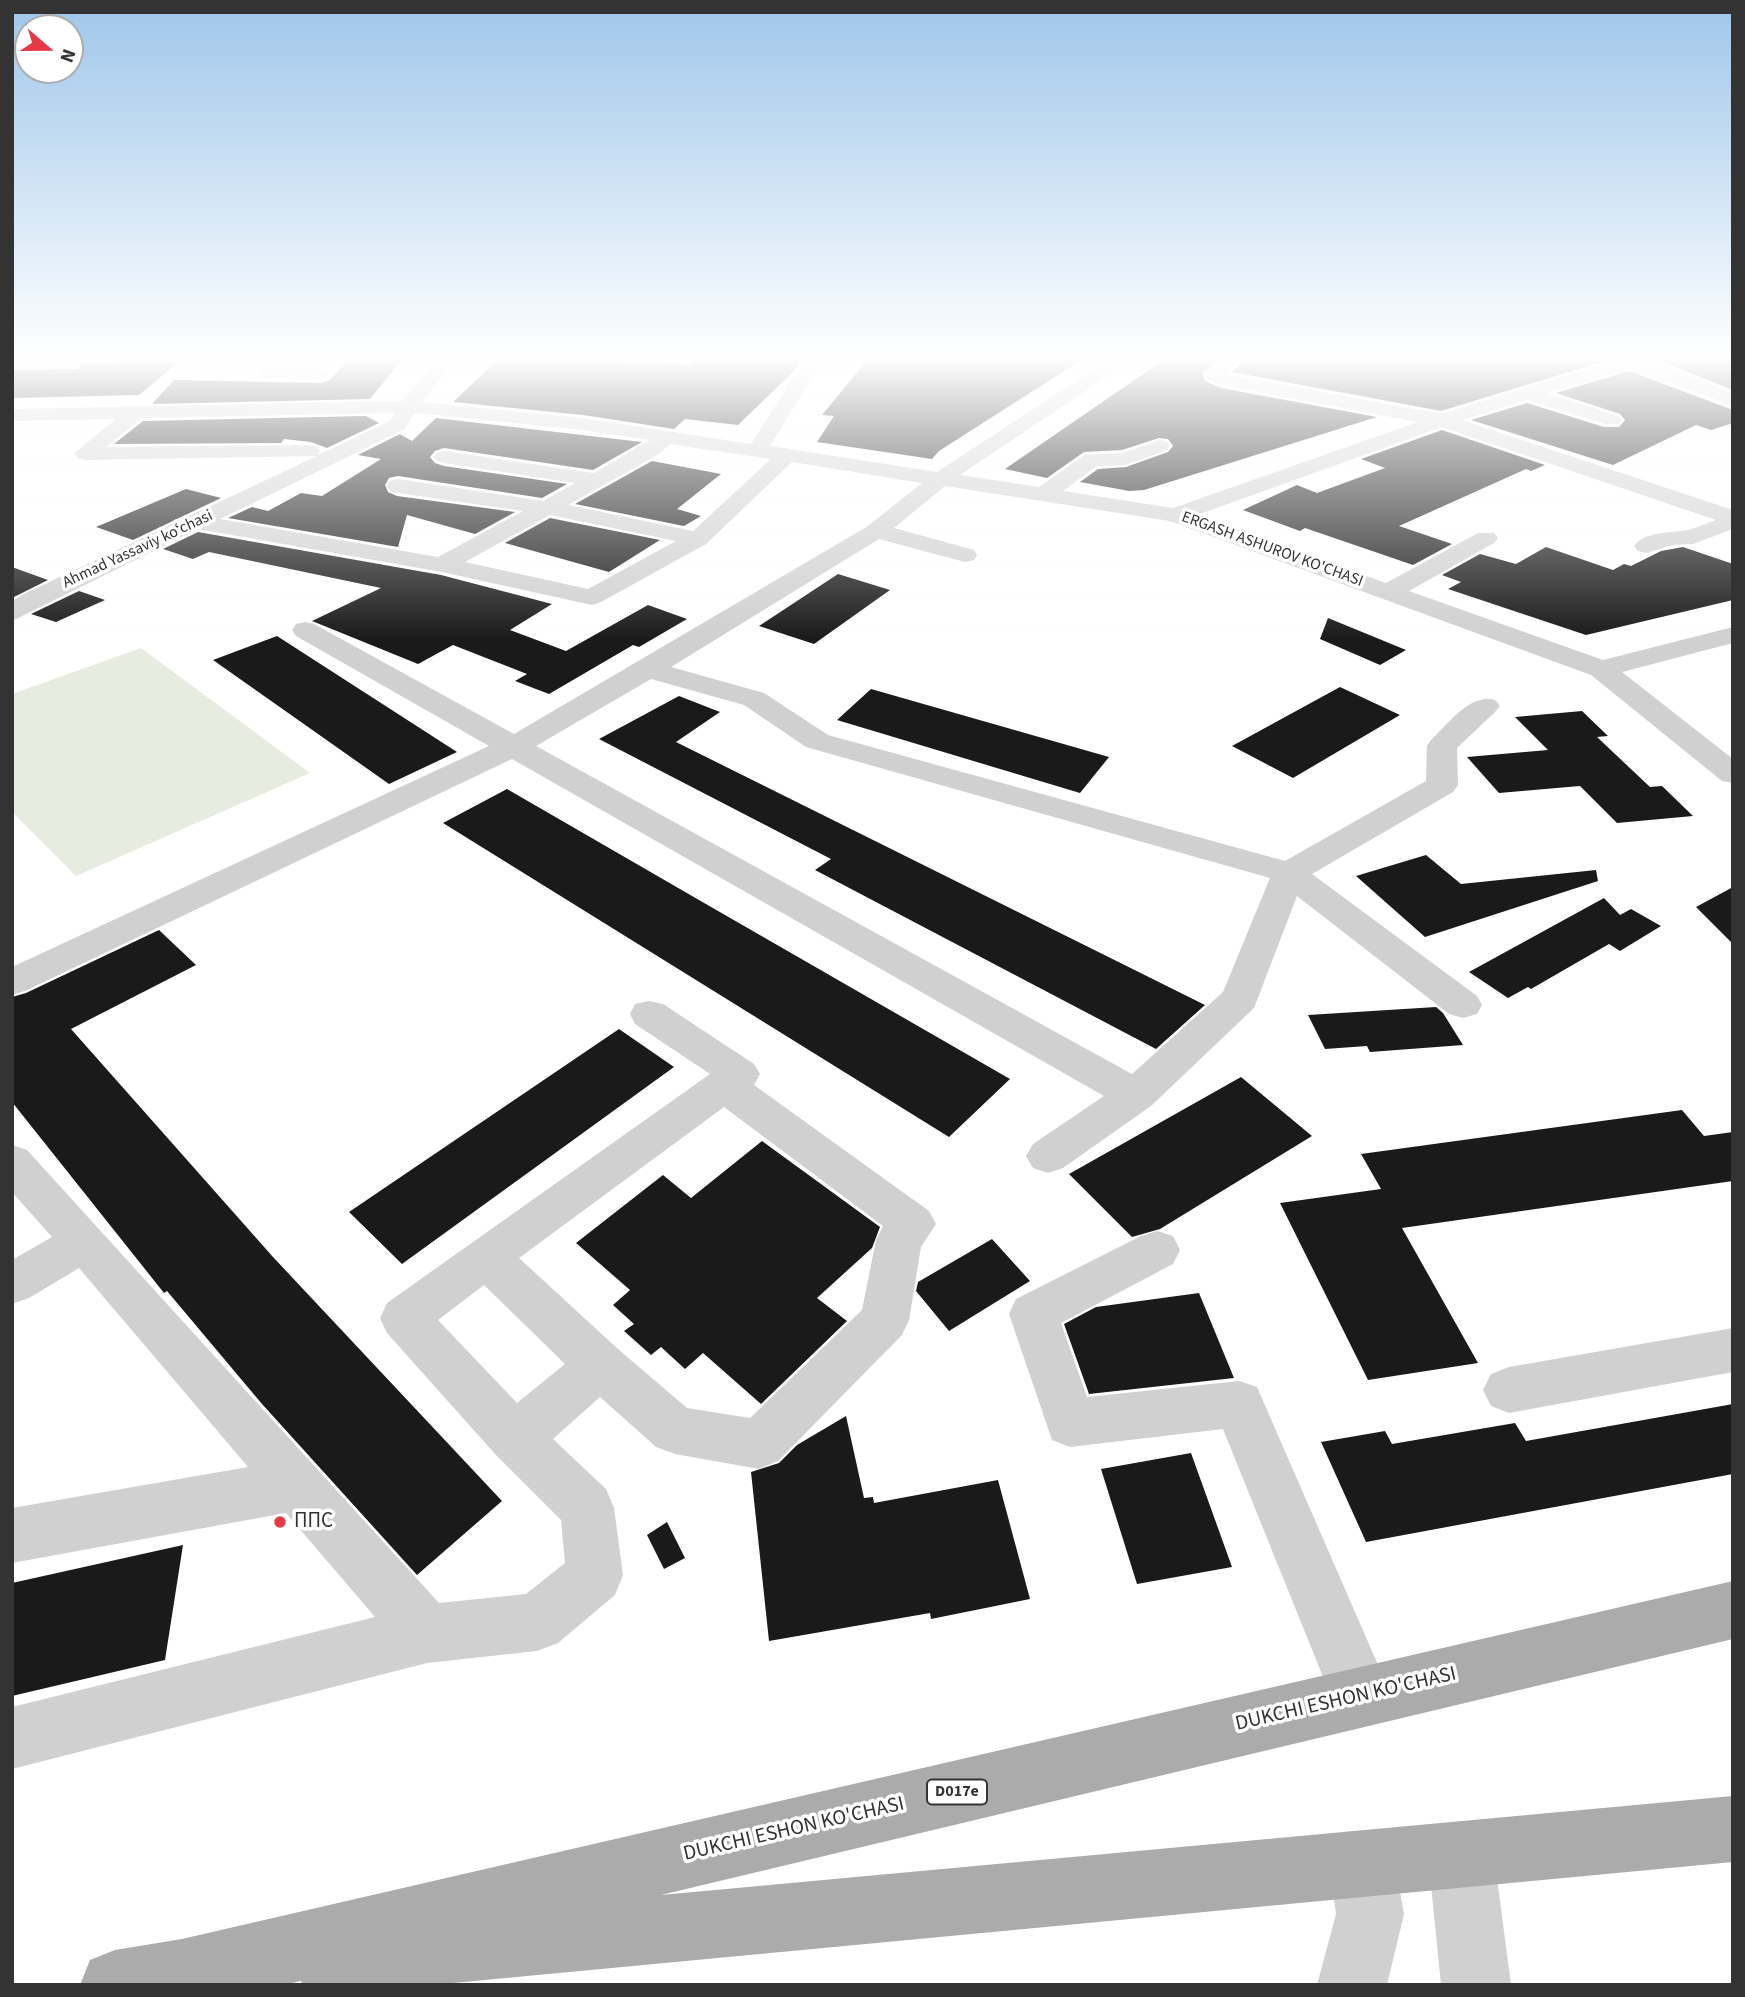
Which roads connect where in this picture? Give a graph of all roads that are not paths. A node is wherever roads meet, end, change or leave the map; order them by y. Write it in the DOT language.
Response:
graph roads {
  1 [pos="87,452"];
  2 [pos="221,452"];
  3 [pos="345,452"];
  4 [pos="648,452"];
  5 [pos="778,452"];
  6 [pos="981,452"];
  7 [pos="1143,452"];
  8 [pos="1352,452"];
  9 [pos="1536,452"];
  10 [pos="789,454"];
  11 [pos="444,457"];
  12 [pos="942,478"];
  13 [pos="597,481"];
  14 [pos="398,486"];
  15 [pos="1044,494"];
  16 [pos="229,507"];
  17 [pos="547,509"];
  18 [pos="1175,515"];
  19 [pos="1733,520"];
  20 [pos="198,522"];
  21 [pos="876,531"];
  22 [pos="1486,538"];
  23 [pos="698,539"];
  24 [pos="1646,546"];
  25 [pos="468,550"];
  26 [pos="965,555"];
  27 [pos="442,565"];
  28 [pos="1388,592"];
  29 [pos="15,610"];
  30 [pos="305,630"];
  31 [pos="1733,635"];
  32 [pos="648,669"];
  33 [pos="1601,669"];
  34 [pos="1485,706"];
  35 [pos="516,745"];
  36 [pos="1733,774"];
  37 [pos="1289,873"];
  38 [pos="12,982"];
  39 [pos="1463,1005"];
  40 [pos="649,1014"];
  41 [pos="724,1085"];
  42 [pos="1136,1095"];
  43 [pos="1048,1156"];
  44 [pos="15,1168"];
  45 [pos="84,1241"];
  46 [pos="1157,1250"];
  47 [pos="486,1256"];
  48 [pos="12,1284"];
  49 [pos="1733,1350"];
  50 [pos="600,1365"];
  51 [pos="1509,1390"];
  52 [pos="515,1438"];
  53 [pos="295,1485"];
  54 [pos="12,1536"];
  55 [pos="1733,1610"];
  56 [pos="427,1634"];
  57 [pos="1362,1697"];
  58 [pos="12,1738"];
  59 [pos="1733,1829"];
  60 [pos="1461,1855"];
  61 [pos="1362,1864"];
  62 [pos="182,1973"];
  63 [pos="115,1985"];
  64 [pos="1352,1985"];
  65 [pos="1476,1985"];
  1 -- 2 [label="street"];
  3 -- 16 [label="street, Ahmad Yassaviy koʻchasi"];
  4 -- 13 [label="street"];
  5 -- 10 [label="street, ERGASH ASHUROV KO'CHASI"];
  6 -- 12 [label="street"];
  7 -- 15 [label="street"];
  8 -- 18 [label="street"];
  9 -- 19 [label="street"];
  10 -- 12 [label="street, ERGASH ASHUROV KO'CHASI"];
  10 -- 23 [label="street"];
  11 -- 13 [label="street"];
  12 -- 15 [label="street, ERGASH ASHUROV KO'CHASI"];
  12 -- 21 [label="street"];
  13 -- 17 [label="street"];
  14 -- 17 [label="street"];
  15 -- 18 [label="street, ERGASH ASHUROV KO'CHASI"];
  16 -- 20 [label="street, Ahmad Yassaviy koʻchasi"];
  16 -- 25 [label="street"];
  17 -- 23 [label="street"];
  17 -- 25 [label="street"];
  18 -- 28 [label="street, ERGASH ASHUROV KO'CHASI"];
  19 -- 24 [label="street"];
  20 -- 27 [label="street"];
  20 -- 29 [label="street, Ahmad Yassaviy koʻchasi"];
  21 -- 26 [label="street"];
  21 -- 32 [label="street"];
  22 -- 28 [label="street"];
  23 -- 27 [label="street"];
  25 -- 27 [label="street"];
  28 -- 33 [label="street, ERGASH ASHUROV KO'CHASI"];
  30 -- 35 [label="street"];
  31 -- 33 [label="street"];
  32 -- 35 [label="street"];
  32 -- 37 [label="street"];
  33 -- 36 [label="street, ERGASH ASHUROV KO'CHASI"];
  34 -- 37 [label="street"];
  35 -- 38 [label="street"];
  35 -- 42 [label="street"];
  37 -- 39 [label="street"];
  37 -- 42 [label="street"];
  40 -- 41 [label="street"];
  41 -- 47 [label="street"];
  41 -- 50 [label="street"];
  42 -- 43 [label="street"];
  44 -- 45 [label="street"];
  45 -- 48 [label="street"];
  45 -- 53 [label="street"];
  46 -- 57 [label="street"];
  47 -- 50 [label="street"];
  47 -- 52 [label="street"];
  49 -- 51 [label="street"];
  50 -- 52 [label="street"];
  52 -- 56 [label="street"];
  53 -- 54 [label="street"];
  53 -- 56 [label="street"];
  55 -- 57 [label="main road, DUKCHI ESHON KO'CHASI / D017e"];
  56 -- 58 [label="street"];
  57 -- 62 [label="main road, DUKCHI ESHON KO'CHASI / D017e"];
  59 -- 60 [label="main road, DUKCHI ESHON KO'CHASI / D017e"];
  60 -- 61 [label="main road, DUKCHI ESHON KO'CHASI / D017e"];
  60 -- 65 [label="street"];
  61 -- 62 [label="main road, DUKCHI ESHON KO'CHASI / D017e"];
  61 -- 64 [label="street"];
  62 -- 63 [label="main road, DUKCHI ESHON KO'CHASI / D017e"];
}
